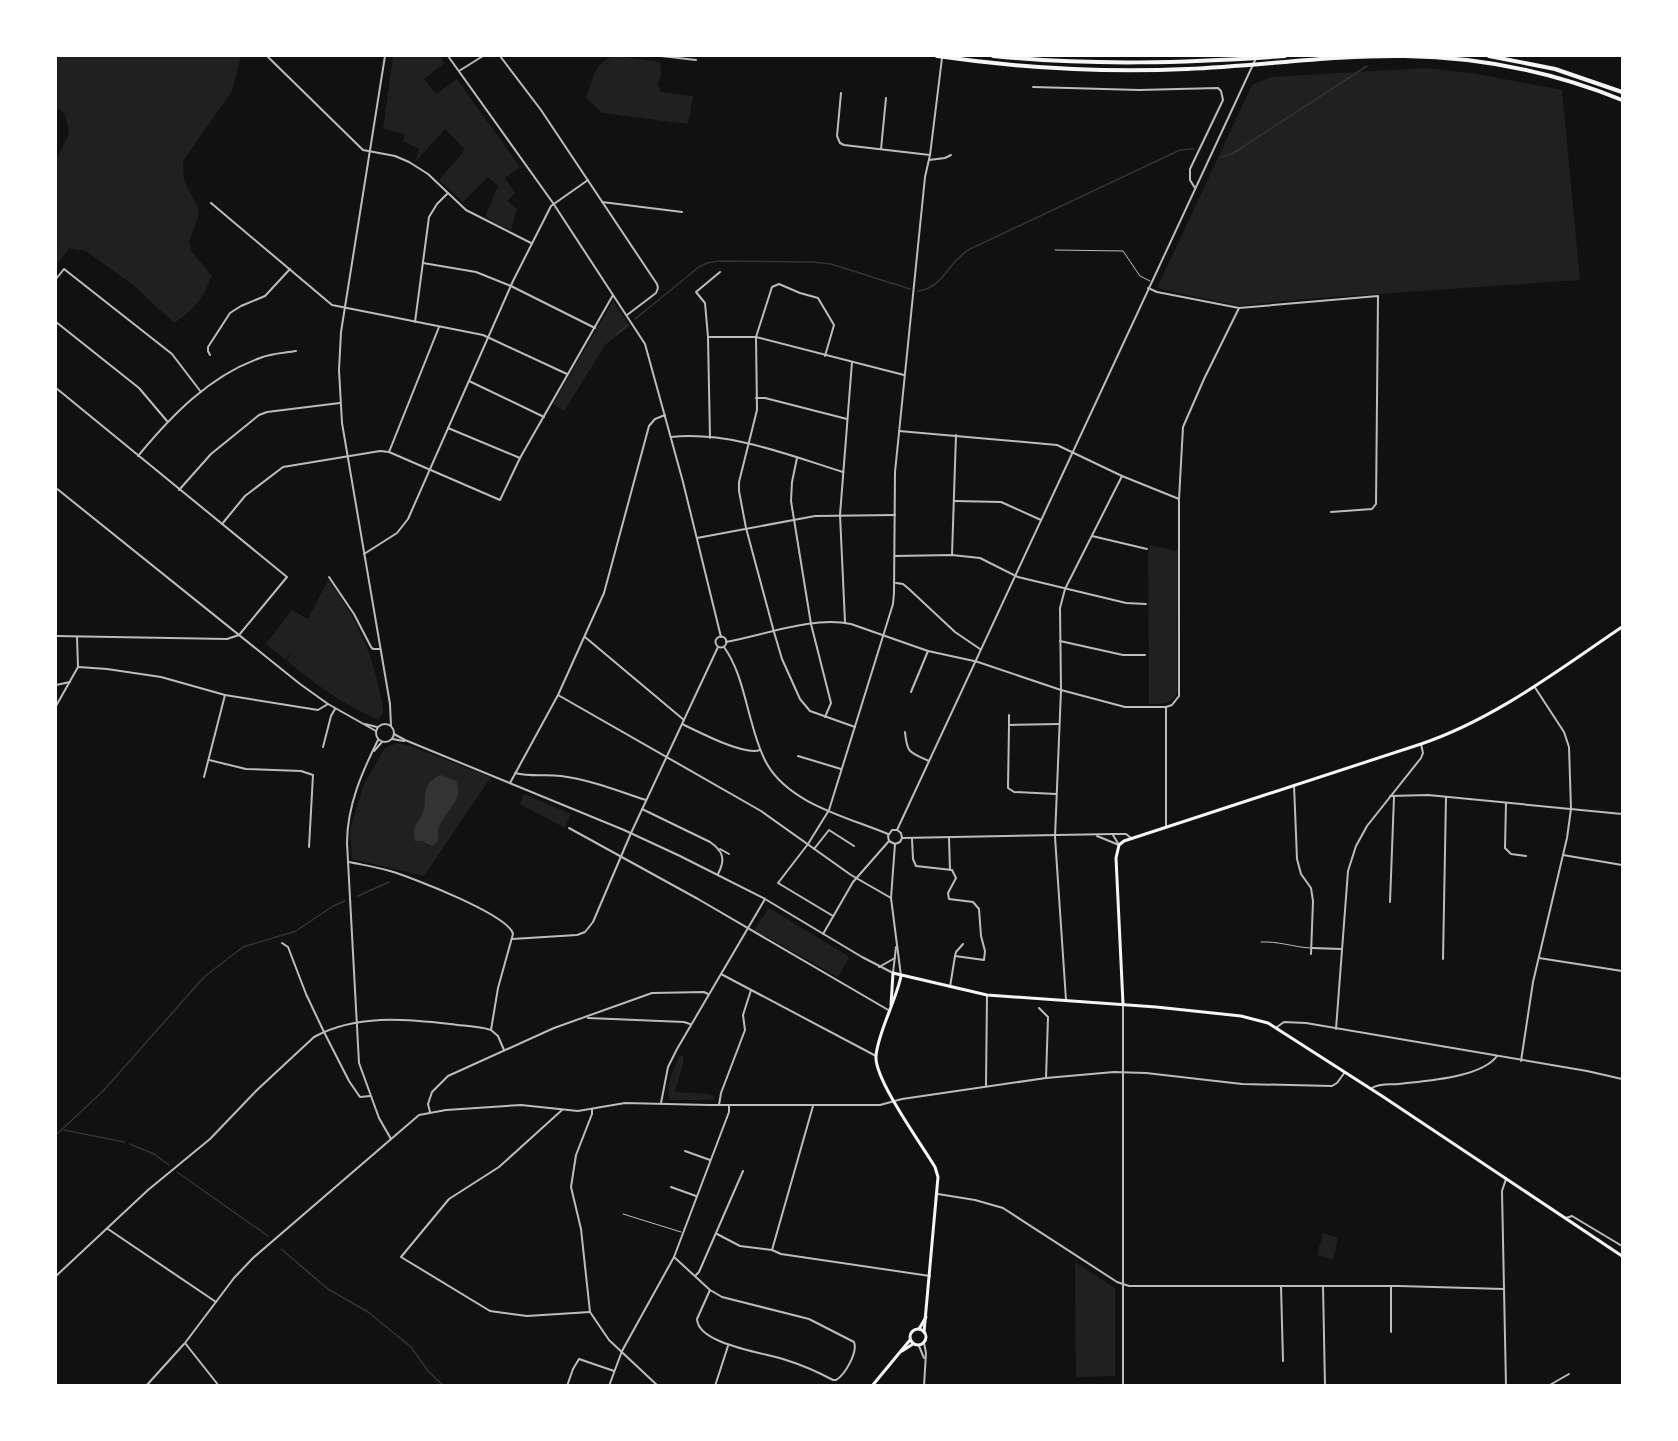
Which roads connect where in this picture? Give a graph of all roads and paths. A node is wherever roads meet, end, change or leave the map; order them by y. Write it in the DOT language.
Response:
graph roads {
  1 [pos="267,56"];
  2 [pos="385,56"];
  3 [pos="448,56"];
  4 [pos="483,56"];
  5 [pos="500,56"];
  6 [pos="661,56"];
  7 [pos="938,56"];
  8 [pos="942,56"];
  9 [pos="993,56"];
  10 [pos="1257,56"];
  11 [pos="1285,56"];
  12 [pos="1489,56"];
  13 [pos="696,60"];
  14 [pos="459,71"];
  15 [pos="1033,87"];
  16 [pos="1623,92"];
  17 [pos="841,93"];
  18 [pos="886,98"];
  19 [pos="1623,100"];
  20 [pos="881,149"];
  21 [pos="369,152"];
  22 [pos="930,155"];
  23 [pos="951,155"];
  24 [pos="929,160"];
  25 [pos="588,180"];
  26 [pos="1195,188"];
  27 [pos="448,193"];
  28 [pos="602,202"];
  29 [pos="211,203"];
  30 [pos="553,203"];
  31 [pos="682,212"];
  32 [pos="532,244"];
  33 [pos="1055,250"];
  34 [pos="423,263"];
  35 [pos="290,269"];
  36 [pos="720,272"];
  37 [pos="56,279"];
  38 [pos="1151,282"];
  39 [pos="511,286"];
  40 [pos="1148,288"];
  41 [pos="614,294"];
  42 [pos="1239,308"];
  43 [pos="345,309"];
  44 [pos="627,315"];
  45 [pos="56,322"];
  46 [pos="415,322"];
  47 [pos="439,327"];
  48 [pos="595,328"];
  49 [pos="489,337"];
  50 [pos="708,337"];
  51 [pos="756,337"];
  52 [pos="296,351"];
  53 [pos="210,356"];
  54 [pos="825,356"];
  55 [pos="852,362"];
  56 [pos="568,374"];
  57 [pos="904,375"];
  58 [pos="469,381"];
  59 [pos="56,388"];
  60 [pos="201,392"];
  61 [pos="756,398"];
  62 [pos="340,403"];
  63 [pos="665,415"];
  64 [pos="544,417"];
  65 [pos="847,419"];
  66 [pos="167,421"];
  67 [pos="448,428"];
  68 [pos="899,431"];
  69 [pos="956,435"];
  70 [pos="671,437"];
  71 [pos="710,438"];
  72 [pos="748,443"];
  73 [pos="389,452"];
  74 [pos="1072,452"];
  75 [pos="138,456"];
  76 [pos="347,457"];
  77 [pos="520,458"];
  78 [pos="797,458"];
  79 [pos="430,470"];
  80 [pos="843,472"];
  81 [pos="1122,476"];
  82 [pos="56,489"];
  83 [pos="179,490"];
  84 [pos="1179,499"];
  85 [pos="954,501"];
  86 [pos="1331,512"];
  87 [pos="840,515"];
  88 [pos="895,515"];
  89 [pos="793,519"];
  90 [pos="1041,520"];
  91 [pos="222,524"];
  92 [pos="746,528"];
  93 [pos="1092,536"];
  94 [pos="697,538"];
  95 [pos="1147,549"];
  96 [pos="364,554"];
  97 [pos="952,555"];
  98 [pos="895,556"];
  99 [pos="1015,574"];
  100 [pos="329,576"];
  101 [pos="894,583"];
  102 [pos="1065,589"];
  103 [pos="1146,604"];
  104 [pos="845,622"];
  105 [pos="811,624"];
  106 [pos="1623,627"];
  107 [pos="774,632"];
  108 [pos="883,634"];
  109 [pos="239,635"];
  110 [pos="56,636"];
  111 [pos="77,636"];
  112 [pos="585,637"];
  113 [pos="721,637"];
  114 [pos="1060,641"];
  115 [pos="726,642"];
  116 [pos="718,647"];
  117 [pos="724,647"];
  118 [pos="380,649"];
  119 [pos="980,649"];
  120 [pos="928,651"];
  121 [pos="1145,655"];
  122 [pos="975,661"];
  123 [pos="78,667"];
  124 [pos="70,682"];
  125 [pos="56,685"];
  126 [pos="1534,686"];
  127 [pos="1061,690"];
  128 [pos="911,692"];
  129 [pos="225,695"];
  130 [pos="558,695"];
  131 [pos="328,704"];
  132 [pos="56,706"];
  133 [pos="1166,707"];
  134 [pos="335,709"];
  135 [pos="1009,715"];
  136 [pos="390,716"];
  137 [pos="825,717"];
  138 [pos="684,720"];
  139 [pos="365,724"];
  140 [pos="386,724"];
  141 [pos="682,724"];
  142 [pos="1059,724"];
  143 [pos="1009,725"];
  144 [pos="391,726"];
  145 [pos="378,727"];
  146 [pos="855,727"];
  147 [pos="376,731"];
  148 [pos="905,732"];
  149 [pos="394,734"];
  150 [pos="392,739"];
  151 [pos="378,740"];
  152 [pos="405,740"];
  153 [pos="382,742"];
  154 [pos="1421,744"];
  155 [pos="323,747"];
  156 [pos="760,750"];
  157 [pos="374,752"];
  158 [pos="667,756"];
  159 [pos="798,756"];
  160 [pos="209,760"];
  161 [pos="929,761"];
  162 [pos="842,769"];
  163 [pos="515,773"];
  164 [pos="204,777"];
  165 [pos="510,783"];
  166 [pos="1294,785"];
  167 [pos="1056,794"];
  168 [pos="1392,797"];
  169 [pos="1446,797"];
  170 [pos="646,800"];
  171 [pos="1506,803"];
  172 [pos="642,809"];
  173 [pos="1571,809"];
  174 [pos="829,810"];
  175 [pos="1623,814"];
  176 [pos="1166,827"];
  177 [pos="569,828"];
  178 [pos="897,830"];
  179 [pos="631,833"];
  180 [pos="888,834"];
  181 [pos="1113,834"];
  182 [pos="1097,836"];
  183 [pos="1055,837"];
  184 [pos="1131,837"];
  185 [pos="902,838"];
  186 [pos="912,838"];
  187 [pos="949,838"];
  188 [pos="889,841"];
  189 [pos="807,844"];
  190 [pos="895,844"];
  191 [pos="854,846"];
  192 [pos="1119,846"];
  193 [pos="309,847"];
  194 [pos="720,849"];
  195 [pos="814,849"];
  196 [pos="729,854"];
  197 [pos="620,855"];
  198 [pos="1563,855"];
  199 [pos="1526,856"];
  200 [pos="348,862"];
  201 [pos="1623,865"];
  202 [pos="950,870"];
  203 [pos="718,874"];
  204 [pos="857,878"];
  205 [pos="891,898"];
  206 [pos="765,899"];
  207 [pos="1390,902"];
  208 [pos="833,916"];
  209 [pos="747,929"];
  210 [pos="823,934"];
  211 [pos="512,939"];
  212 [pos="1261,942"];
  213 [pos="282,943"];
  214 [pos="963,944"];
  215 [pos="896,947"];
  216 [pos="1312,948"];
  217 [pos="1342,949"];
  218 [pos="1311,954"];
  219 [pos="956,956"];
  220 [pos="895,958"];
  221 [pos="1539,958"];
  222 [pos="1443,959"];
  223 [pos="879,967"];
  224 [pos="1623,971"];
  225 [pos="721,974"];
  226 [pos="893,974"];
  227 [pos="901,976"];
  228 [pos="950,987"];
  229 [pos="751,990"];
  230 [pos="708,994"];
  231 [pos="987,994"];
  232 [pos="1066,1000"];
  233 [pos="1123,1004"];
  234 [pos="891,1005"];
  235 [pos="1039,1008"];
  236 [pos="890,1011"];
  237 [pos="585,1017"];
  238 [pos="356,1022"];
  239 [pos="691,1025"];
  240 [pos="1277,1027"];
  241 [pos="1336,1029"];
  242 [pos="491,1030"];
  243 [pos="324,1032"];
  244 [pos="504,1050"];
  245 [pos="876,1056"];
  246 [pos="1497,1056"];
  247 [pos="1521,1061"];
  248 [pos="1122,1072"];
  249 [pos="1346,1072"];
  250 [pos="1046,1078"];
  251 [pos="1623,1079"];
  252 [pos="986,1086"];
  253 [pos="1371,1089"];
  254 [pos="370,1096"];
  255 [pos="894,1101"];
  256 [pos="661,1104"];
  257 [pos="719,1105"];
  258 [pos="729,1105"];
  259 [pos="813,1106"];
  260 [pos="592,1109"];
  261 [pos="561,1110"];
  262 [pos="430,1113"];
  263 [pos="391,1139"];
  264 [pos="685,1150"];
  265 [pos="711,1160"];
  266 [pos="743,1171"];
  267 [pos="1506,1179"];
  268 [pos="671,1187"];
  269 [pos="938,1194"];
  270 [pos="696,1196"];
  271 [pos="623,1214"];
  272 [pos="1566,1218"];
  273 [pos="108,1229"];
  274 [pos="683,1232"];
  275 [pos="717,1234"];
  276 [pos="1623,1246"];
  277 [pos="772,1250"];
  278 [pos="1623,1256"];
  279 [pos="674,1257"];
  280 [pos="696,1275"];
  281 [pos="56,1276"];
  282 [pos="930,1276"];
  283 [pos="1123,1284"];
  284 [pos="1281,1286"];
  285 [pos="1323,1286"];
  286 [pos="1391,1286"];
  287 [pos="1504,1289"];
  288 [pos="710,1290"];
  289 [pos="216,1302"];
  290 [pos="590,1312"];
  291 [pos="927,1315"];
  292 [pos="919,1329"];
  293 [pos="924,1332"];
  294 [pos="1390,1332"];
  295 [pos="910,1340"];
  296 [pos="185,1343"];
  297 [pos="924,1343"];
  298 [pos="913,1344"];
  299 [pos="728,1346"];
  300 [pos="919,1346"];
  301 [pos="622,1351"];
  302 [pos="900,1352"];
  303 [pos="924,1358"];
  304 [pos="1283,1361"];
  305 [pos="614,1371"];
  306 [pos="1569,1374"];
  307 [pos="146,1386"];
  308 [pos="219,1386"];
  309 [pos="567,1386"];
  310 [pos="609,1386"];
  311 [pos="658,1386"];
  312 [pos="715,1386"];
  313 [pos="872,1386"];
  314 [pos="924,1386"];
  315 [pos="1123,1386"];
  316 [pos="1325,1386"];
  317 [pos="1506,1386"];
  318 [pos="1548,1386"];
  1 -- 21 [label="street"];
  2 -- 21 [label="street"];
  3 -- 14 [label="street"];
  4 -- 14 [label="street"];
  5 -- 25 [label="street"];
  6 -- 13 [label="street"];
  7 -- 19 [label="highway"];
  8 -- 22 [label="street"];
  9 -- 11 [label="highway"];
  10 -- 26 [label="street"];
  12 -- 16 [label="highway"];
  14 -- 30 [label="street"];
  15 -- 26 [label="street"];
  17 -- 20 [label="street"];
  18 -- 20 [label="street"];
  20 -- 22 [label="street"];
  21 -- 27 [label="street"];
  21 -- 43 [label="street"];
  22 -- 24 [label="street"];
  23 -- 24 [label="street"];
  24 -- 57 [label="street"];
  25 -- 28 [label="street"];
  25 -- 30 [label="street"];
  26 -- 38 [label="street"];
  27 -- 32 [label="street"];
  27 -- 34 [label="street"];
  28 -- 31 [label="street"];
  28 -- 44 [label="street"];
  29 -- 35 [label="street"];
  30 -- 32 [label="street"];
  30 -- 41 [label="street"];
  32 -- 39 [label="street"];
  33 -- 38 [label="lane"];
  34 -- 39 [label="street"];
  34 -- 46 [label="street"];
  35 -- 43 [label="street"];
  35 -- 53 [label="street"];
  36 -- 50 [label="street"];
  37 -- 60 [label="street"];
  38 -- 40 [label="street"];
  39 -- 48 [label="street"];
  39 -- 49 [label="street"];
  40 -- 42 [label="street"];
  40 -- 74 [label="street"];
  41 -- 44 [label="street"];
  41 -- 48 [label="street"];
  42 -- 84 [label="street"];
  42 -- 86 [label="street"];
  43 -- 46 [label="street"];
  43 -- 62 [label="street"];
  44 -- 63 [label="street"];
  45 -- 66 [label="street"];
  46 -- 47 [label="street"];
  47 -- 49 [label="street"];
  47 -- 73 [label="street"];
  48 -- 56 [label="street"];
  49 -- 56 [label="street"];
  49 -- 58 [label="street"];
  50 -- 51 [label="street"];
  50 -- 71 [label="street"];
  51 -- 54 [label="street"];
  51 -- 54 [label="street"];
  51 -- 61 [label="street"];
  52 -- 60 [label="street"];
  54 -- 55 [label="street"];
  55 -- 57 [label="street"];
  55 -- 65 [label="street"];
  56 -- 64 [label="street"];
  57 -- 68 [label="street"];
  58 -- 64 [label="street"];
  58 -- 67 [label="street"];
  59 -- 75 [label="street"];
  60 -- 66 [label="street"];
  61 -- 65 [label="street"];
  61 -- 72 [label="street"];
  62 -- 76 [label="street"];
  62 -- 83 [label="street"];
  63 -- 70 [label="street"];
  63 -- 112 [label="street"];
  64 -- 77 [label="street"];
  65 -- 80 [label="street"];
  66 -- 75 [label="street"];
  67 -- 77 [label="street"];
  67 -- 79 [label="street"];
  68 -- 69 [label="street"];
  68 -- 88 [label="street"];
  69 -- 74 [label="street"];
  69 -- 85 [label="street"];
  70 -- 71 [label="street"];
  70 -- 94 [label="street"];
  71 -- 72 [label="street"];
  72 -- 78 [label="street"];
  72 -- 92 [label="street"];
  73 -- 76 [label="street"];
  73 -- 79 [label="street"];
  74 -- 81 [label="street"];
  74 -- 90 [label="street"];
  75 -- 83 [label="street"];
  76 -- 91 [label="street"];
  76 -- 96 [label="street"];
  77 -- 79 [label="street"];
  78 -- 80 [label="street"];
  78 -- 89 [label="street"];
  79 -- 96 [label="street"];
  80 -- 87 [label="street"];
  81 -- 84 [label="street"];
  81 -- 93 [label="street"];
  82 -- 109 [label="street"];
  83 -- 91 [label="street"];
  84 -- 133 [label="street"];
  85 -- 90 [label="street"];
  85 -- 97 [label="street"];
  87 -- 88 [label="street"];
  87 -- 89 [label="street"];
  87 -- 104 [label="street"];
  88 -- 98 [label="street"];
  89 -- 92 [label="street"];
  89 -- 105 [label="street"];
  90 -- 99 [label="street"];
  91 -- 109 [label="street"];
  92 -- 94 [label="street"];
  92 -- 107 [label="street"];
  93 -- 95 [label="street"];
  93 -- 102 [label="street"];
  94 -- 113 [label="street"];
  96 -- 118 [label="street"];
  97 -- 98 [label="street"];
  97 -- 99 [label="street"];
  98 -- 101 [label="street"];
  99 -- 102 [label="street"];
  99 -- 119 [label="street"];
  100 -- 118 [label="street"];
  101 -- 108 [label="street"];
  101 -- 119 [label="street"];
  102 -- 103 [label="street"];
  102 -- 114 [label="street"];
  104 -- 105 [label="street"];
  104 -- 108 [label="street"];
  105 -- 107 [label="street"];
  105 -- 137 [label="street"];
  106 -- 126 [label="main road"];
  107 -- 115 [label="street"];
  107 -- 137 [label="street"];
  108 -- 120 [label="street"];
  108 -- 146 [label="street"];
  109 -- 111 [label="street"];
  109 -- 131 [label="street"];
  110 -- 111 [label="street"];
  111 -- 123 [label="street"];
  112 -- 130 [label="street"];
  112 -- 138 [label="street"];
  113 -- 115 [label="street"];
  113 -- 116 [label="street"];
  114 -- 121 [label="street"];
  114 -- 127 [label="street"];
  115 -- 117 [label="street"];
  116 -- 117 [label="street"];
  116 -- 138 [label="street"];
  117 -- 156 [label="street"];
  118 -- 136 [label="street"];
  119 -- 122 [label="street"];
  120 -- 122 [label="street"];
  120 -- 128 [label="street"];
  122 -- 127 [label="street"];
  122 -- 161 [label="street"];
  123 -- 124 [label="street"];
  123 -- 129 [label="street"];
  124 -- 125 [label="street"];
  124 -- 132 [label="street"];
  126 -- 154 [label="main road"];
  126 -- 173 [label="street"];
  127 -- 133 [label="street"];
  127 -- 142 [label="street"];
  129 -- 131 [label="street"];
  129 -- 160 [label="street"];
  130 -- 158 [label="street"];
  130 -- 163 [label="street"];
  131 -- 134 [label="street"];
  133 -- 176 [label="street"];
  134 -- 139 [label="street"];
  134 -- 155 [label="street"];
  135 -- 143 [label="street"];
  136 -- 140 [label="street"];
  136 -- 144 [label="street"];
  137 -- 146 [label="street"];
  138 -- 141 [label="street"];
  139 -- 145 [label="street"];
  139 -- 147 [label="street"];
  140 -- 144 [label="street"];
  140 -- 145 [label="street"];
  141 -- 156 [label="street"];
  141 -- 158 [label="street"];
  142 -- 143 [label="street"];
  142 -- 167 [label="street"];
  143 -- 167 [label="street"];
  144 -- 149 [label="street"];
  145 -- 147 [label="street"];
  146 -- 162 [label="street"];
  147 -- 151 [label="street"];
  148 -- 161 [label="street"];
  149 -- 150 [label="street"];
  149 -- 152 [label="street"];
  150 -- 152 [label="street"];
  150 -- 153 [label="street"];
  151 -- 153 [label="street"];
  151 -- 157 [label="street"];
  152 -- 165 [label="street"];
  153 -- 157 [label="street"];
  154 -- 166 [label="main road"];
  154 -- 168 [label="street"];
  156 -- 174 [label="street"];
  157 -- 200 [label="street"];
  158 -- 170 [label="street"];
  158 -- 189 [label="street"];
  159 -- 162 [label="street"];
  160 -- 164 [label="street"];
  160 -- 193 [label="street"];
  161 -- 178 [label="street"];
  162 -- 174 [label="street"];
  163 -- 165 [label="street"];
  163 -- 170 [label="street"];
  165 -- 179 [label="street"];
  166 -- 176 [label="main road"];
  166 -- 216 [label="street"];
  167 -- 183 [label="street"];
  168 -- 169 [label="street"];
  168 -- 207 [label="street"];
  168 -- 217 [label="street"];
  169 -- 171 [label="street"];
  169 -- 222 [label="street"];
  170 -- 172 [label="street"];
  171 -- 173 [label="street"];
  171 -- 199 [label="street"];
  172 -- 179 [label="street"];
  172 -- 194 [label="street"];
  173 -- 175 [label="street"];
  173 -- 198 [label="street"];
  174 -- 180 [label="street"];
  174 -- 189 [label="street"];
  176 -- 184 [label="main road"];
  177 -- 197 [label="street"];
  178 -- 180 [label="street"];
  178 -- 185 [label="street"];
  179 -- 197 [label="street"];
  179 -- 203 [label="street"];
  180 -- 188 [label="street"];
  181 -- 182 [label="street"];
  181 -- 184 [label="street"];
  181 -- 192 [label="street"];
  182 -- 183 [label="street"];
  182 -- 192 [label="street"];
  183 -- 187 [label="street"];
  183 -- 232 [label="street"];
  184 -- 192 [label="main road"];
  185 -- 186 [label="street"];
  185 -- 190 [label="street"];
  186 -- 187 [label="street"];
  186 -- 202 [label="street"];
  187 -- 202 [label="street"];
  188 -- 190 [label="street"];
  188 -- 204 [label="street"];
  189 -- 195 [label="street"];
  189 -- 208 [label="street"];
  190 -- 205 [label="street"];
  191 -- 195 [label="street"];
  192 -- 233 [label="main road"];
  194 -- 196 [label="street"];
  194 -- 203 [label="street"];
  195 -- 204 [label="street"];
  197 -- 209 [label="street"];
  197 -- 211 [label="street"];
  198 -- 201 [label="street"];
  198 -- 221 [label="street"];
  200 -- 211 [label="street"];
  200 -- 238 [label="street"];
  202 -- 219 [label="street"];
  203 -- 206 [label="street"];
  204 -- 205 [label="street"];
  204 -- 208 [label="street"];
  205 -- 215 [label="street"];
  206 -- 209 [label="street"];
  206 -- 210 [label="street"];
  208 -- 210 [label="street"];
  209 -- 225 [label="street"];
  209 -- 236 [label="street"];
  210 -- 223 [label="street"];
  211 -- 242 [label="street"];
  212 -- 216 [label="lane"];
  213 -- 243 [label="street"];
  214 -- 219 [label="street"];
  215 -- 220 [label="street"];
  215 -- 227 [label="street"];
  216 -- 217 [label="street"];
  216 -- 218 [label="street"];
  217 -- 241 [label="street"];
  219 -- 228 [label="street"];
  220 -- 223 [label="street"];
  220 -- 226 [label="street"];
  221 -- 224 [label="street"];
  221 -- 247 [label="street"];
  223 -- 226 [label="street"];
  225 -- 229 [label="street"];
  225 -- 230 [label="street"];
  226 -- 227 [label="main road"];
  226 -- 234 [label="main road"];
  227 -- 228 [label="main road"];
  227 -- 234 [label="main road"];
  228 -- 231 [label="main road"];
  229 -- 245 [label="street"];
  229 -- 257 [label="street"];
  230 -- 237 [label="street"];
  230 -- 239 [label="street"];
  231 -- 232 [label="main road"];
  231 -- 252 [label="street"];
  232 -- 233 [label="main road"];
  233 -- 240 [label="main road"];
  233 -- 248 [label="street"];
  234 -- 236 [label="main road"];
  235 -- 250 [label="street"];
  236 -- 245 [label="main road"];
  237 -- 239 [label="street"];
  237 -- 244 [label="street"];
  238 -- 242 [label="street"];
  238 -- 243 [label="street"];
  238 -- 254 [label="street"];
  239 -- 256 [label="street"];
  240 -- 241 [label="street"];
  240 -- 249 [label="main road"];
  241 -- 246 [label="street"];
  242 -- 244 [label="street"];
  243 -- 254 [label="street"];
  243 -- 273 [label="street"];
  244 -- 262 [label="street"];
  245 -- 255 [label="main road"];
  246 -- 247 [label="street"];
  246 -- 253 [label="street"];
  247 -- 251 [label="street"];
  248 -- 249 [label="street"];
  248 -- 250 [label="street"];
  248 -- 283 [label="street"];
  249 -- 253 [label="main road"];
  250 -- 252 [label="street"];
  252 -- 255 [label="street"];
  253 -- 267 [label="main road"];
  254 -- 263 [label="street"];
  255 -- 259 [label="street"];
  255 -- 269 [label="main road"];
  256 -- 257 [label="street"];
  256 -- 260 [label="street"];
  257 -- 258 [label="street"];
  258 -- 259 [label="street"];
  258 -- 265 [label="street"];
  259 -- 277 [label="street"];
  260 -- 261 [label="street"];
  260 -- 290 [label="street"];
  261 -- 262 [label="street"];
  261 -- 290 [label="street"];
  262 -- 263 [label="street"];
  263 -- 289 [label="street"];
  264 -- 265 [label="street"];
  265 -- 270 [label="street"];
  266 -- 275 [label="street"];
  267 -- 272 [label="main road"];
  267 -- 287 [label="street"];
  268 -- 270 [label="street"];
  269 -- 282 [label="main road"];
  269 -- 283 [label="street"];
  270 -- 274 [label="street"];
  271 -- 274 [label="lane"];
  272 -- 276 [label="street"];
  272 -- 278 [label="main road"];
  273 -- 281 [label="street"];
  273 -- 289 [label="street"];
  274 -- 279 [label="street"];
  275 -- 277 [label="street"];
  275 -- 280 [label="street"];
  277 -- 282 [label="street"];
  279 -- 280 [label="street"];
  279 -- 301 [label="street"];
  280 -- 288 [label="street"];
  282 -- 291 [label="main road"];
  283 -- 284 [label="street"];
  283 -- 315 [label="street"];
  284 -- 285 [label="street"];
  284 -- 304 [label="street"];
  285 -- 286 [label="street"];
  285 -- 316 [label="street"];
  286 -- 287 [label="street"];
  286 -- 294 [label="street"];
  287 -- 317 [label="street"];
  288 -- 299 [label="street"];
  288 -- 299 [label="street"];
  289 -- 296 [label="street"];
  290 -- 301 [label="street"];
  291 -- 292 [label="main road"];
  291 -- 293 [label="main road"];
  292 -- 293 [label="main road"];
  292 -- 295 [label="main road"];
  293 -- 297 [label="main road"];
  295 -- 298 [label="main road"];
  295 -- 302 [label="main road"];
  296 -- 307 [label="street"];
  296 -- 308 [label="street"];
  297 -- 300 [label="main road"];
  297 -- 303 [label="street"];
  298 -- 300 [label="main road"];
  298 -- 302 [label="main road"];
  299 -- 312 [label="street"];
  300 -- 303 [label="street"];
  301 -- 305 [label="street"];
  301 -- 311 [label="street"];
  302 -- 313 [label="main road"];
  303 -- 314 [label="street"];
  305 -- 309 [label="street"];
  305 -- 310 [label="street"];
  306 -- 318 [label="street"];
}
